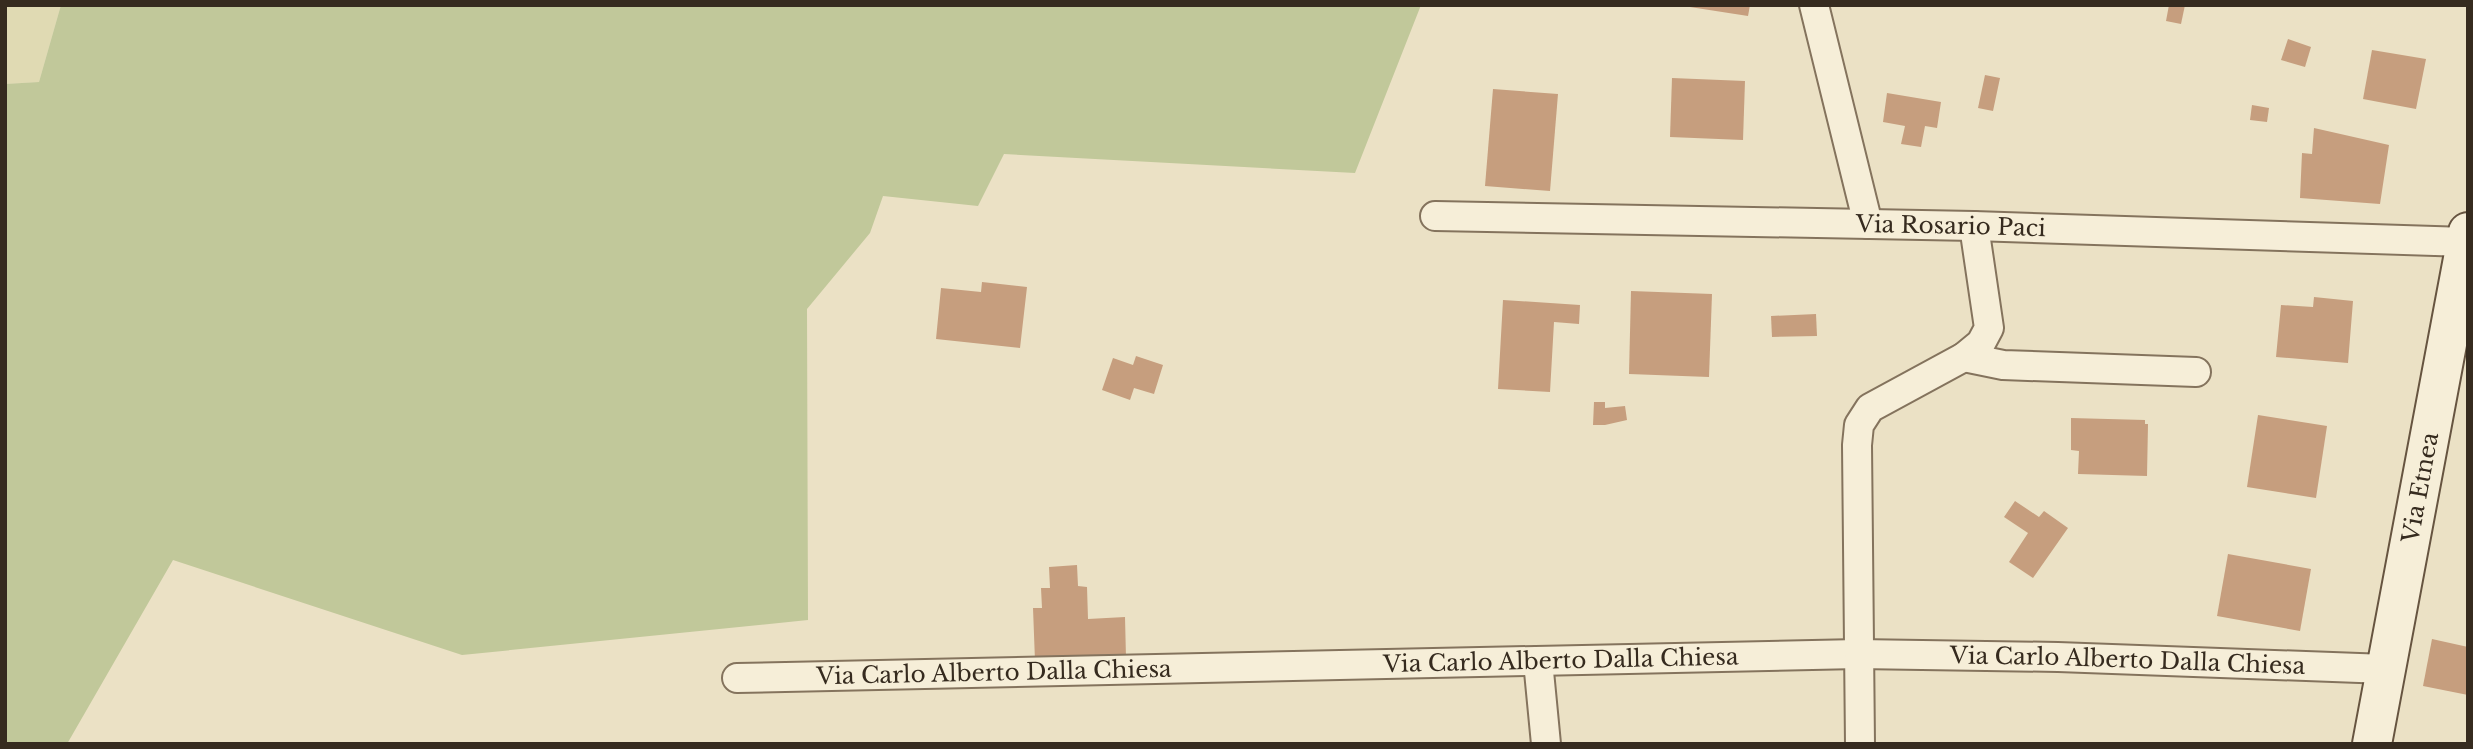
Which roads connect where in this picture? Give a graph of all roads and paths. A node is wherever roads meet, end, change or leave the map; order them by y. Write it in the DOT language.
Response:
graph roads {
  1 [pos="1814,5"];
  2 [pos="1436,216"];
  3 [pos="1868,223"];
  4 [pos="1974,226"];
  5 [pos="2467,237"];
  6 [pos="1964,357"];
  7 [pos="2196,372"];
  8 [pos="1858,654"];
  9 [pos="1538,661"];
  10 [pos="2386,669"];
  11 [pos="737,678"];
  12 [pos="1546,744"];
  13 [pos="1860,744"];
  14 [pos="2372,744"];
  1 -- 3 [label="street"];
  2 -- 3 [label="street, Via Rosario Paci"];
  3 -- 4 [label="street, Via Rosario Paci"];
  4 -- 5 [label="street, Via Rosario Paci"];
  4 -- 6 [label="street"];
  5 -- 10 [label="main road, Via Etnea"];
  6 -- 7 [label="street"];
  6 -- 8 [label="street"];
  8 -- 9 [label="street, Via Carlo Alberto Dalla Chiesa"];
  8 -- 10 [label="street, Via Carlo Alberto Dalla Chiesa"];
  8 -- 13 [label="street"];
  9 -- 11 [label="street, Via Carlo Alberto Dalla Chiesa"];
  9 -- 12 [label="street"];
  10 -- 14 [label="main road, Via Etnea"];
}
